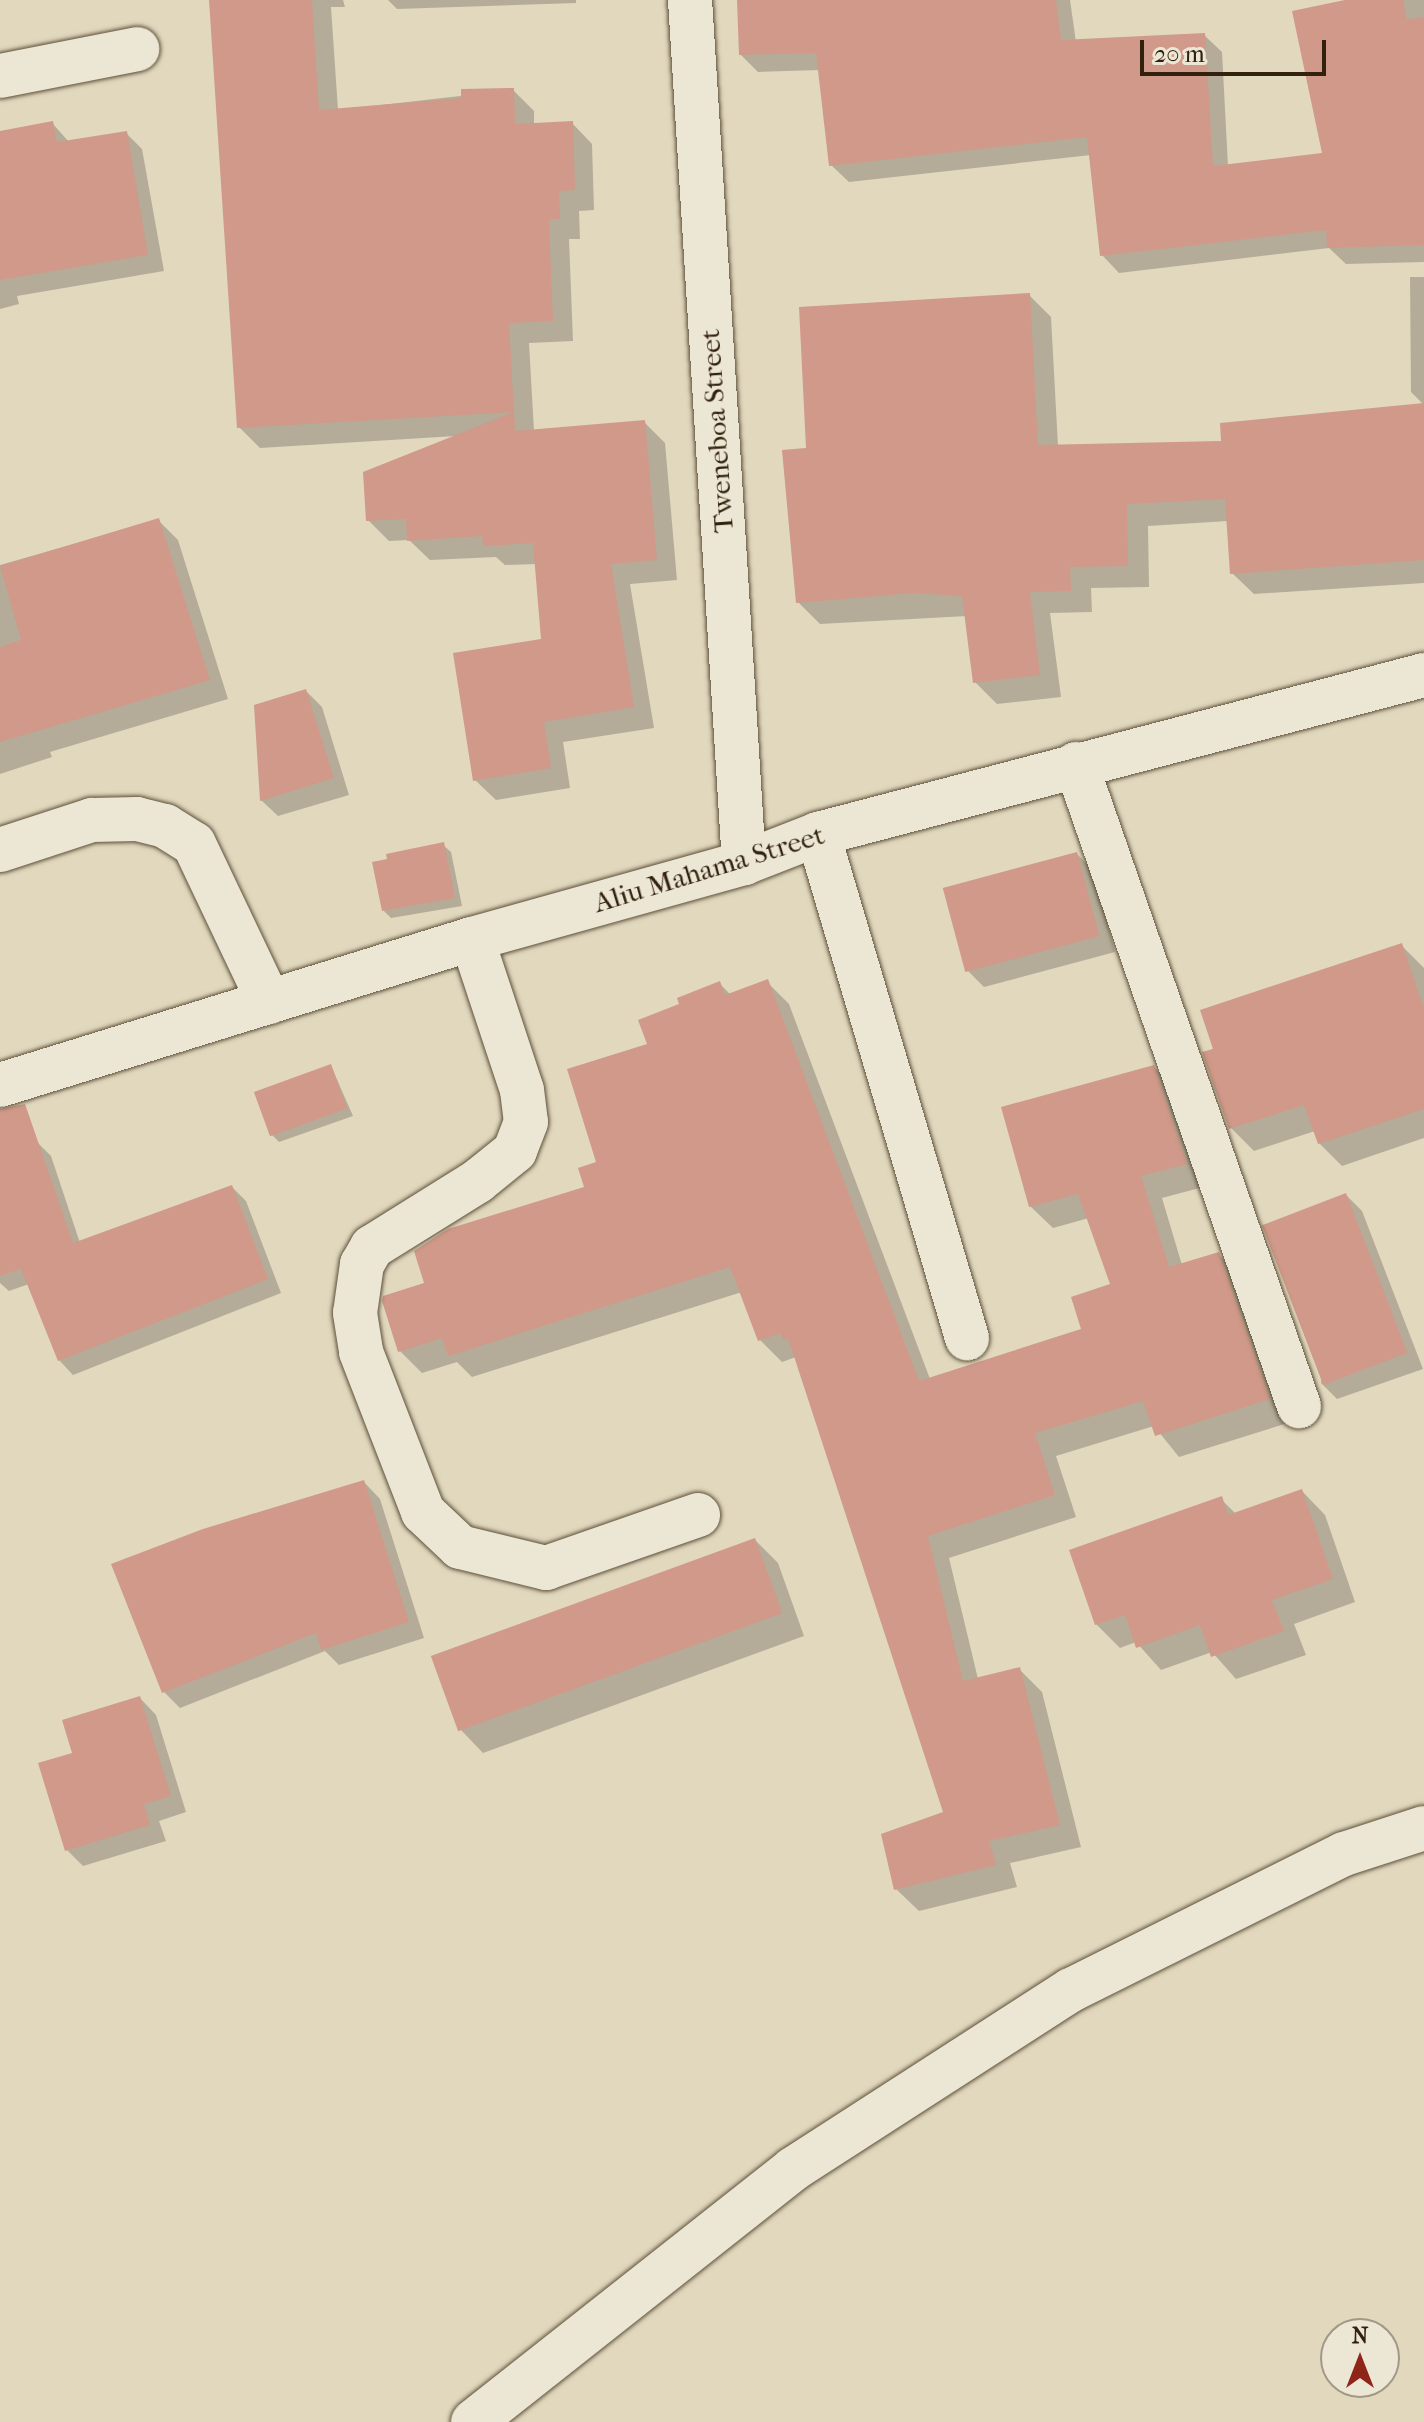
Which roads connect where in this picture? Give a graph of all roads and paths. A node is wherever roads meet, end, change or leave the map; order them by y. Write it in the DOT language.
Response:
graph roads {
  1 [pos="690,0"];
  2 [pos="137,49"];
  3 [pos="0,76"];
  4 [pos="1424,675"];
  5 [pos="1076,764"];
  6 [pos="818,834"];
  7 [pos="0,850"];
  8 [pos="744,863"];
  9 [pos="472,939"];
  10 [pos="269,1002"];
  11 [pos="0,1085"];
  12 [pos="967,1338"];
  13 [pos="1299,1406"];
  14 [pos="698,1515"];
  15 [pos="1424,1828"];
  16 [pos="473,2422"];
  1 -- 8 [label="street, Tweneboa Street"];
  2 -- 3 [label="street"];
  4 -- 5 [label="street, Aliu Mahama Street"];
  5 -- 6 [label="street, Aliu Mahama Street"];
  5 -- 13 [label="street"];
  6 -- 8 [label="street, Aliu Mahama Street"];
  6 -- 12 [label="street"];
  7 -- 10 [label="street"];
  8 -- 9 [label="street, Aliu Mahama Street"];
  9 -- 10 [label="street, Aliu Mahama Street"];
  9 -- 14 [label="street"];
  10 -- 11 [label="street, Aliu Mahama Street"];
  15 -- 16 [label="street"];
}
